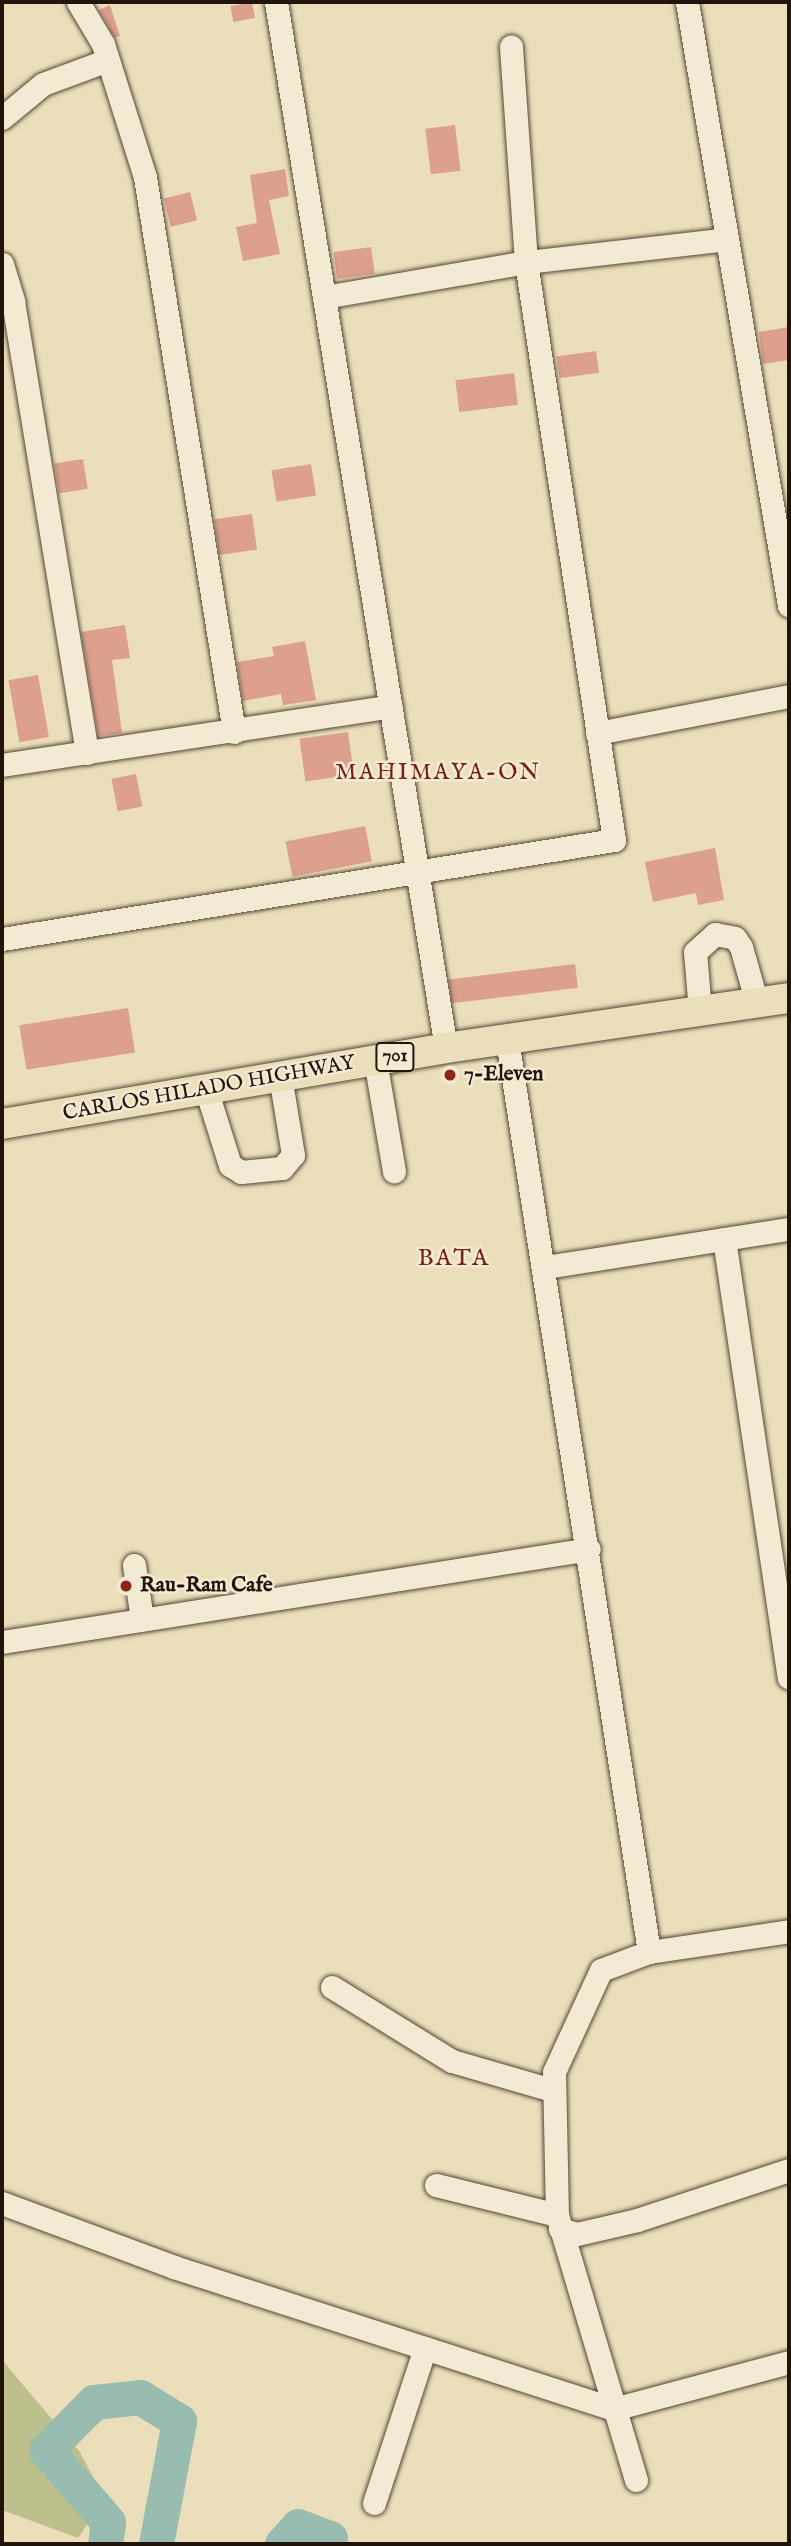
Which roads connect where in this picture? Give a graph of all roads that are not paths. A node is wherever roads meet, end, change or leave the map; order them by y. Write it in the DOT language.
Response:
graph roads {
  1 [pos="78,2"];
  2 [pos="276,2"];
  3 [pos="687,2"];
  4 [pos="511,47"];
  5 [pos="108,60"];
  6 [pos="2,118"];
  7 [pos="727,239"];
  8 [pos="526,262"];
  9 [pos="2,264"];
  10 [pos="324,297"];
  11 [pos="789,605"];
  12 [pos="789,696"];
  13 [pos="391,706"];
  14 [pos="234,732"];
  15 [pos="597,733"];
  16 [pos="87,753"];
  17 [pos="2,765"];
  18 [pos="418,875"];
  19 [pos="2,939"];
  20 [pos="789,998"];
  21 [pos="757,1003"];
  22 [pos="700,1011"];
  23 [pos="507,1039"];
  24 [pos="446,1048"];
  25 [pos="375,1060"];
  26 [pos="280,1076"];
  27 [pos="206,1089"];
  28 [pos="2,1124"];
  29 [pos="394,1171"];
  30 [pos="789,1229"];
  31 [pos="723,1239"];
  32 [pos="545,1267"];
  33 [pos="590,1549"];
  34 [pos="134,1565"];
  35 [pos="142,1619"];
  36 [pos="2,1642"];
  37 [pos="789,1677"];
  38 [pos="789,1931"];
  39 [pos="649,1952"];
  40 [pos="332,1987"];
  41 [pos="552,2090"];
  42 [pos="789,2169"];
  43 [pos="436,2185"];
  44 [pos="2,2203"];
  45 [pos="558,2222"];
  46 [pos="425,2348"];
  47 [pos="789,2362"];
  48 [pos="614,2409"];
  49 [pos="636,2480"];
  50 [pos="374,2503"];
  1 -- 5 [label="street"];
  2 -- 10 [label="street"];
  3 -- 7 [label="street"];
  4 -- 8 [label="street"];
  5 -- 6 [label="street"];
  5 -- 14 [label="street"];
  7 -- 8 [label="street"];
  7 -- 11 [label="street"];
  8 -- 10 [label="street"];
  8 -- 15 [label="street"];
  9 -- 16 [label="street"];
  10 -- 13 [label="street"];
  12 -- 15 [label="street"];
  13 -- 14 [label="street"];
  13 -- 18 [label="street"];
  14 -- 16 [label="street"];
  15 -- 18 [label="street"];
  16 -- 17 [label="street"];
  18 -- 19 [label="street"];
  18 -- 24 [label="street"];
  20 -- 21 [label="main road, CARLOS HILADO HIGHWAY / 701"];
  21 -- 22 [label="main road, CARLOS HILADO HIGHWAY / 701"];
  21 -- 22 [label="street"];
  22 -- 23 [label="main road, CARLOS HILADO HIGHWAY / 701"];
  23 -- 24 [label="main road, CARLOS HILADO HIGHWAY / 701"];
  23 -- 32 [label="street"];
  24 -- 25 [label="main road, CARLOS HILADO HIGHWAY / 701"];
  25 -- 26 [label="main road, CARLOS HILADO HIGHWAY / 701"];
  25 -- 29 [label="street"];
  26 -- 27 [label="main road, CARLOS HILADO HIGHWAY / 701"];
  26 -- 27 [label="street"];
  27 -- 28 [label="main road, CARLOS HILADO HIGHWAY / 701"];
  30 -- 31 [label="street"];
  31 -- 32 [label="street"];
  31 -- 37 [label="street"];
  32 -- 33 [label="street"];
  33 -- 35 [label="street"];
  33 -- 39 [label="street"];
  34 -- 35 [label="street"];
  35 -- 36 [label="street"];
  38 -- 39 [label="street"];
  39 -- 41 [label="street"];
  40 -- 41 [label="street"];
  41 -- 45 [label="street"];
  42 -- 45 [label="street"];
  43 -- 45 [label="street"];
  44 -- 46 [label="street"];
  45 -- 48 [label="street"];
  46 -- 48 [label="street"];
  46 -- 50 [label="street"];
  47 -- 48 [label="street"];
  48 -- 49 [label="street"];
}
